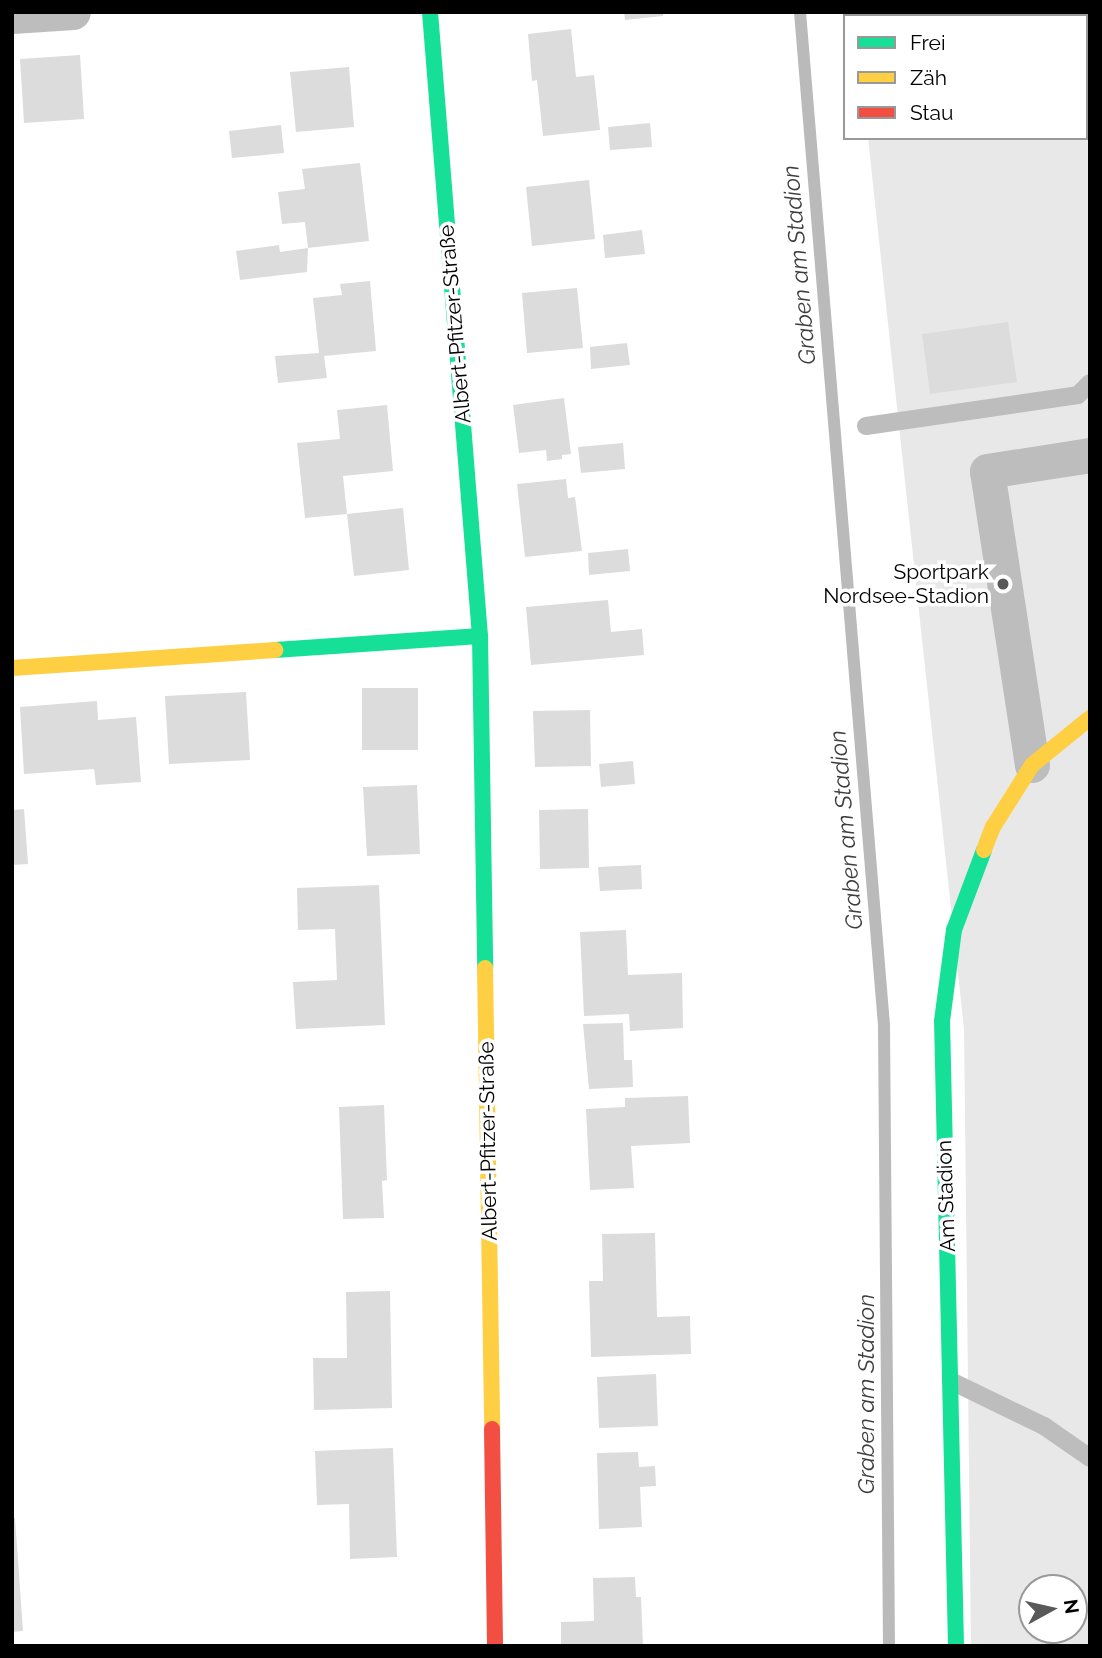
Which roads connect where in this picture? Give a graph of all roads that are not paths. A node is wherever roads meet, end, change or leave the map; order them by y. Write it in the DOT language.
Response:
graph roads {
  1 [pos="73,12"];
  2 [pos="430,12"];
  3 [pos="12,16"];
  4 [pos="1090,383"];
  5 [pos="866,426"];
  6 [pos="1090,455"];
  7 [pos="480,635"];
  8 [pos="12,667"];
  9 [pos="1090,718"];
  10 [pos="1032,765"];
  11 [pos="951,1381"];
  12 [pos="1090,1458"];
  13 [pos="495,1646"];
  14 [pos="956,1646"];
  1 -- 3 [label="street"];
  2 -- 7 [label="street, Albert-Pfitzer-Straße"];
  4 -- 5 [label="lane"];
  6 -- 10 [label="street"];
  7 -- 8 [label="street"];
  7 -- 13 [label="street, Albert-Pfitzer-Straße"];
  9 -- 10 [label="street, Am Stadion"];
  10 -- 11 [label="street, Am Stadion"];
  11 -- 12 [label="lane"];
  11 -- 14 [label="street, Am Stadion"];
}
